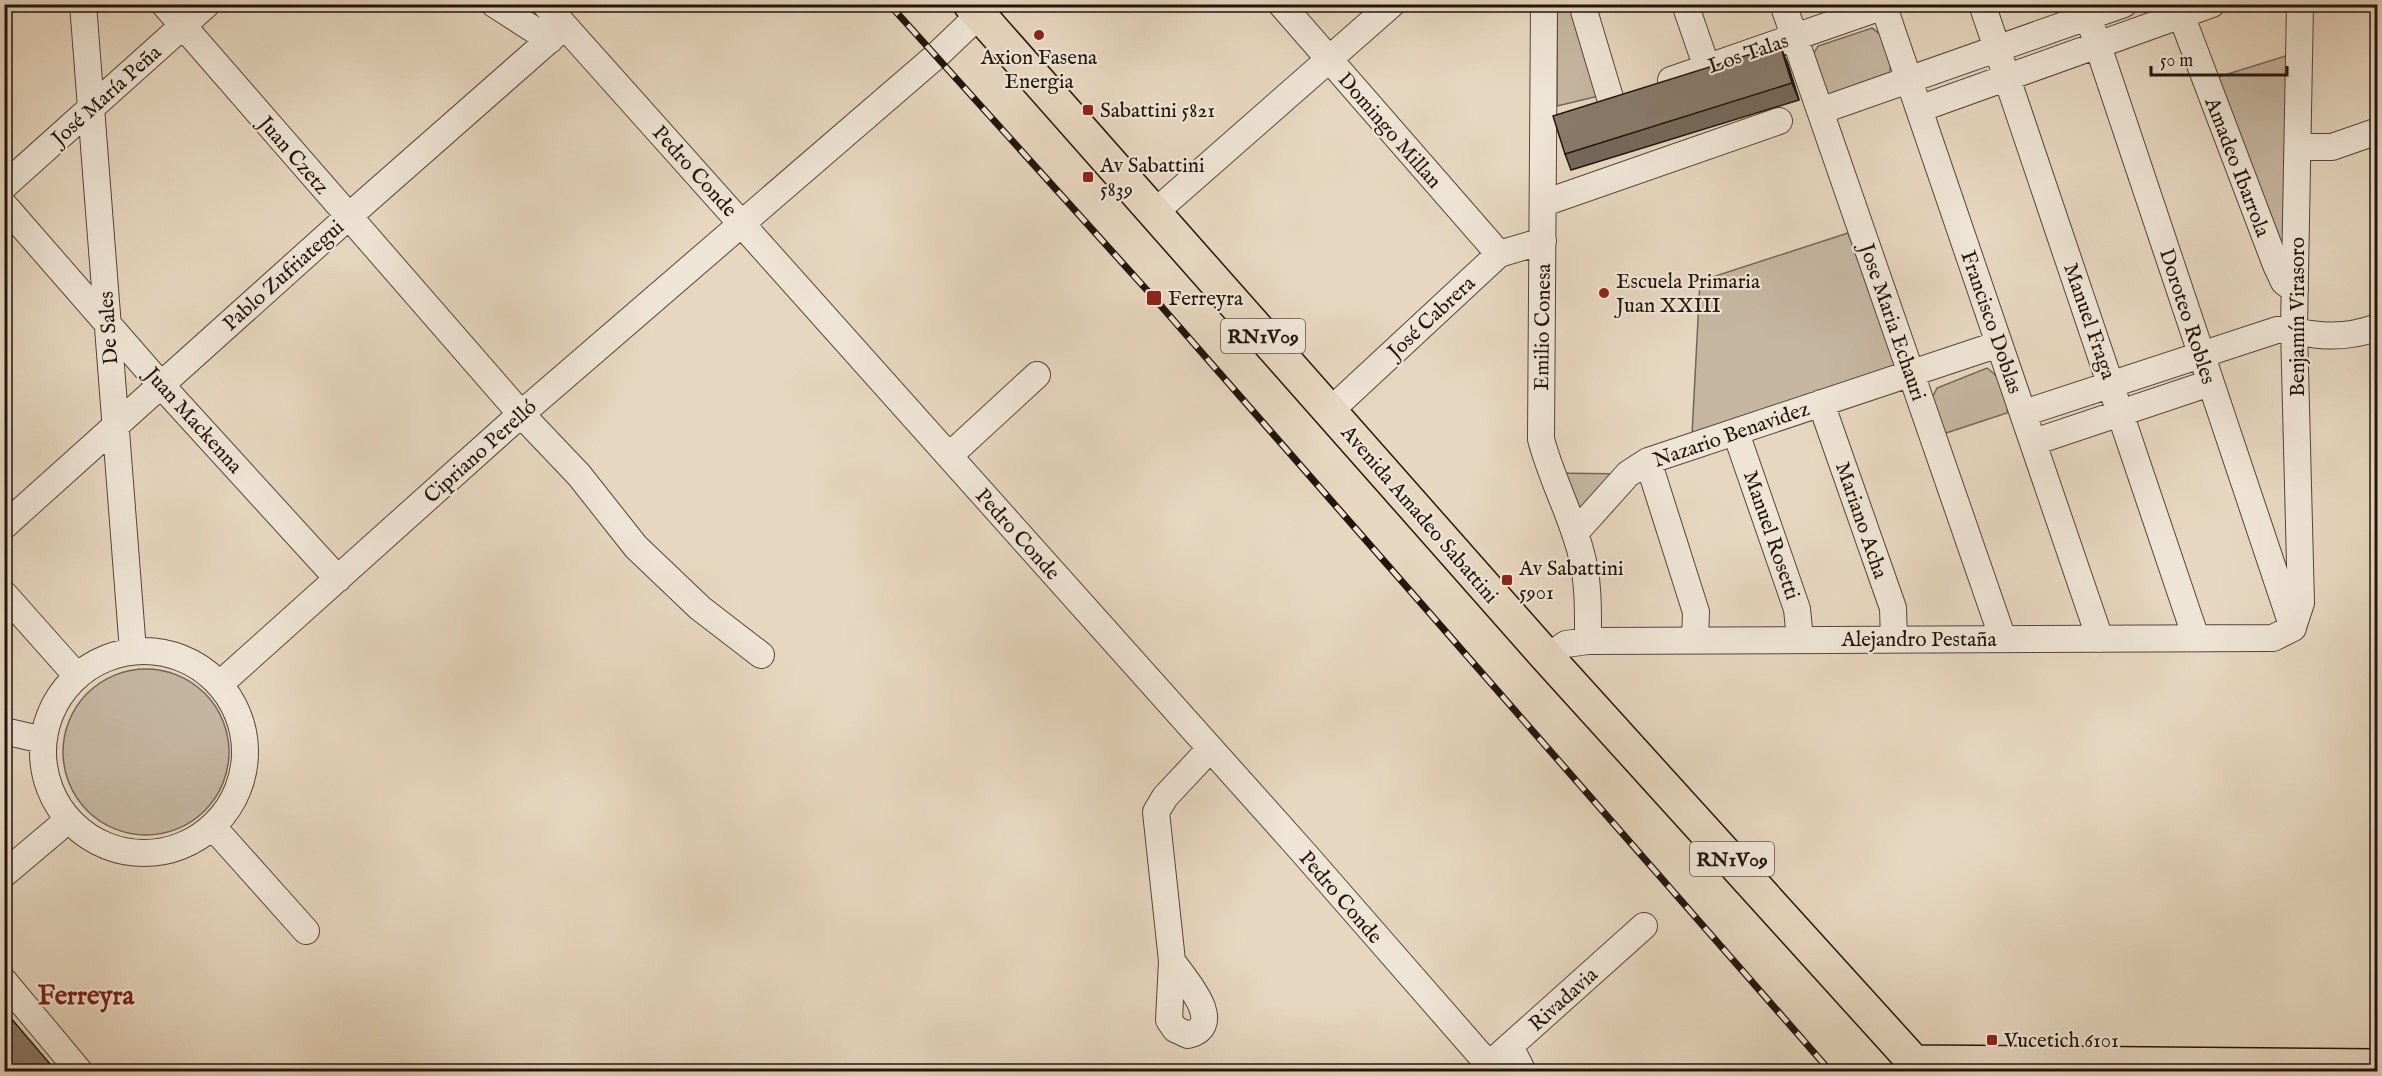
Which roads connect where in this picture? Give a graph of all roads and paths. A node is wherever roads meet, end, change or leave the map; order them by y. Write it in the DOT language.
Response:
graph roads {
  1 [pos="84,4"];
  2 [pos="164,4"];
  3 [pos="207,4"];
  4 [pos="494,4"];
  5 [pos="545,4"];
  6 [pos="1281,4"];
  7 [pos="1392,4"];
  8 [pos="1544,4"];
  9 [pos="1582,4"];
  10 [pos="1685,4"];
  11 [pos="1783,4"];
  12 [pos="1982,4"];
  13 [pos="2124,4"];
  14 [pos="2211,4"];
  15 [pos="2300,4"];
  16 [pos="1883,5"];
  17 [pos="980,8"];
  18 [pos="2179,10"];
  19 [pos="2086,11"];
  20 [pos="182,26"];
  21 [pos="557,33"];
  22 [pos="1795,37"];
  23 [pos="2097,45"];
  24 [pos="1998,49"];
  25 [pos="1329,61"];
  26 [pos="1707,68"];
  27 [pos="2008,77"];
  28 [pos="1909,80"];
  29 [pos="1598,105"];
  30 [pos="91,108"];
  31 [pos="1919,109"];
  32 [pos="1820,111"];
  33 [pos="1779,121"];
  34 [pos="2378,131"];
  35 [pos="2298,147"];
  36 [pos="4,186"];
  37 [pos="1544,203"];
  38 [pos="4,206"];
  39 [pos="1154,213"];
  40 [pos="348,217"];
  41 [pos="742,222"];
  42 [pos="1543,242"];
  43 [pos="1499,254"];
  44 [pos="2295,290"];
  45 [pos="108,325"];
  46 [pos="2378,327"];
  47 [pos="2294,329"];
  48 [pos="1999,344"];
  49 [pos="2202,354"];
  50 [pos="1910,372"];
  51 [pos="1037,375"];
  52 [pos="2210,383"];
  53 [pos="2111,384"];
  54 [pos="161,385"];
  55 [pos="1821,403"];
  56 [pos="1330,411"];
  57 [pos="2121,412"];
  58 [pos="2024,413"];
  59 [pos="521,414"];
  60 [pos="116,425"];
  61 [pos="1736,433"];
  62 [pos="2034,442"];
  63 [pos="949,456"];
  64 [pos="1648,461"];
  65 [pos="4,526"];
  66 [pos="1575,533"];
  67 [pos="338,579"];
  68 [pos="4,594"];
  69 [pos="2293,628"];
  70 [pos="2196,638"];
  71 [pos="1800,639"];
  72 [pos="1894,639"];
  73 [pos="2003,639"];
  74 [pos="2100,639"];
  75 [pos="1695,640"];
  76 [pos="1588,641"];
  77 [pos="133,651"];
  78 [pos="761,655"];
  79 [pos="1547,657"];
  80 [pos="77,676"];
  81 [pos="220,684"];
  82 [pos="4,731"];
  83 [pos="43,740"];
  84 [pos="1209,750"];
  85 [pos="68,820"];
  86 [pos="213,826"];
  87 [pos="4,874"];
  88 [pos="1644,926"];
  89 [pos="306,931"];
  90 [pos="1172,962"];
  91 [pos="4,981"];
  92 [pos="1510,1046"];
  93 [pos="2378,1066"];
  94 [pos="1919,1067"];
  95 [pos="1485,1068"];
  96 [pos="80,1071"];
  97 [pos="1523,1071"];
  1 -- 30 [label="street, De Sales"];
  2 -- 20 [label="street, Juan Czetz"];
  3 -- 20 [label="street, José María Peña"];
  4 -- 21 [label="street"];
  5 -- 21 [label="street, Pedro Conde"];
  6 -- 25 [label="street, Domingo Millan"];
  7 -- 25 [label="street"];
  8 -- 29 [label="street, Emilio Conesa"];
  9 -- 29 [label="street"];
  10 -- 26 [label="street"];
  11 -- 22 [label="street, Jose Maria Echauri"];
  12 -- 24 [label="street, Manuel Fraga"];
  13 -- 19 [label="street"];
  14 -- 18 [label="street"];
  15 -- 35 [label="street, Benjamín Virasoro"];
  16 -- 22 [label="street, Los Talas"];
  16 -- 28 [label="street, Francisco Doblas"];
  17 -- 39 [label="main road, Avenida Amadeo Sabattini / RN1V09"];
  17 -- 41 [label="street, Cipriano Perelló"];
  18 -- 23 [label="street"];
  18 -- 44 [label="street, Amadeo Ibarrola"];
  19 -- 23 [label="street, Doroteo Robles"];
  19 -- 24 [label="street"];
  20 -- 30 [label="street, José María Peña"];
  20 -- 40 [label="street, Juan Czetz"];
  21 -- 40 [label="street, Pablo Zufriategui"];
  21 -- 41 [label="street, Pedro Conde"];
  22 -- 26 [label="street, Los Talas"];
  22 -- 32 [label="street, Jose Maria Echauri"];
  23 -- 27 [label="street"];
  23 -- 49 [label="street, Doroteo Robles"];
  24 -- 27 [label="street, Manuel Fraga"];
  24 -- 28 [label="street"];
  25 -- 39 [label="street"];
  25 -- 43 [label="street, Domingo Millan"];
  26 -- 29 [label="street, Los Talas"];
  27 -- 31 [label="street"];
  27 -- 53 [label="street, Manuel Fraga"];
  28 -- 31 [label="street, Francisco Doblas"];
  28 -- 32 [label="street"];
  29 -- 37 [label="street, Emilio Conesa"];
  30 -- 36 [label="street, José María Peña"];
  30 -- 45 [label="street, De Sales"];
  31 -- 48 [label="street, Francisco Doblas"];
  32 -- 50 [label="street, Jose Maria Echauri"];
  33 -- 37 [label="street"];
  34 -- 35 [label="street"];
  35 -- 44 [label="street, Benjamín Virasoro"];
  37 -- 42 [label="street, Emilio Conesa"];
  38 -- 45 [label="street, Juan Mackenna"];
  39 -- 56 [label="main road, Avenida Amadeo Sabattini / RN1V09"];
  40 -- 54 [label="street, Pablo Zufriategui"];
  40 -- 59 [label="street, Juan Czetz"];
  41 -- 59 [label="street, Cipriano Perelló"];
  41 -- 63 [label="street, Pedro Conde"];
  42 -- 43 [label="street, José Cabrera"];
  42 -- 66 [label="street, Emilio Conesa"];
  43 -- 56 [label="street, José Cabrera"];
  44 -- 47 [label="street, Benjamín Virasoro"];
  45 -- 54 [label="street, Juan Mackenna"];
  45 -- 60 [label="street, De Sales"];
  46 -- 47 [label="street"];
  47 -- 49 [label="street"];
  47 -- 69 [label="street, Benjamín Virasoro"];
  48 -- 50 [label="street, Nazario Benavidez"];
  48 -- 58 [label="street, Francisco Doblas"];
  49 -- 52 [label="street, Doroteo Robles"];
  49 -- 53 [label="street"];
  50 -- 55 [label="street, Nazario Benavidez"];
  50 -- 73 [label="street, Jose Maria Echauri"];
  51 -- 63 [label="street"];
  52 -- 57 [label="street"];
  52 -- 69 [label="street, Doroteo Robles"];
  53 -- 57 [label="street, Manuel Fraga"];
  53 -- 58 [label="street"];
  54 -- 60 [label="street, Pablo Zufriategui"];
  54 -- 67 [label="street, Juan Mackenna"];
  55 -- 61 [label="street, Nazario Benavidez"];
  55 -- 72 [label="street, Mariano Acha"];
  56 -- 79 [label="main road, Avenida Amadeo Sabattini / RN1V09"];
  57 -- 62 [label="street"];
  57 -- 70 [label="street, Manuel Fraga"];
  58 -- 62 [label="street, Francisco Doblas"];
  59 -- 67 [label="street, Cipriano Perelló"];
  59 -- 78 [label="street, Juan Czetz"];
  60 -- 65 [label="street, Pablo Zufriategui"];
  60 -- 77 [label="street, De Sales"];
  61 -- 64 [label="street, Nazario Benavidez"];
  61 -- 71 [label="street, Manuel Rosetti"];
  62 -- 74 [label="street, Francisco Doblas"];
  63 -- 84 [label="street, Pedro Conde"];
  64 -- 66 [label="street, Nazario Benavidez"];
  64 -- 75 [label="street"];
  66 -- 76 [label="street, Emilio Conesa"];
  67 -- 81 [label="street, Cipriano Perelló"];
  68 -- 80 [label="street"];
  69 -- 70 [label="street, Alejandro Pestaña"];
  70 -- 74 [label="street, Alejandro Pestaña"];
  71 -- 72 [label="street, Alejandro Pestaña"];
  71 -- 75 [label="street, Alejandro Pestaña"];
  72 -- 73 [label="street, Alejandro Pestaña"];
  73 -- 74 [label="street, Alejandro Pestaña"];
  75 -- 76 [label="street, Alejandro Pestaña"];
  76 -- 79 [label="street, Alejandro Pestaña"];
  77 -- 80 [label="street"];
  77 -- 81 [label="street"];
  79 -- 94 [label="main road, Avenida Amadeo Sabattini / RN1V09"];
  80 -- 83 [label="street"];
  81 -- 86 [label="street"];
  82 -- 83 [label="street"];
  83 -- 85 [label="street"];
  84 -- 90 [label="street"];
  84 -- 95 [label="street, Pedro Conde"];
  85 -- 86 [label="street"];
  85 -- 87 [label="street"];
  86 -- 89 [label="street"];
  88 -- 92 [label="street, Rivadavia"];
  91 -- 96 [label="street"];
  92 -- 95 [label="street, Rivadavia"];
  92 -- 97 [label="street"];
  93 -- 94 [label="main road"];
}
